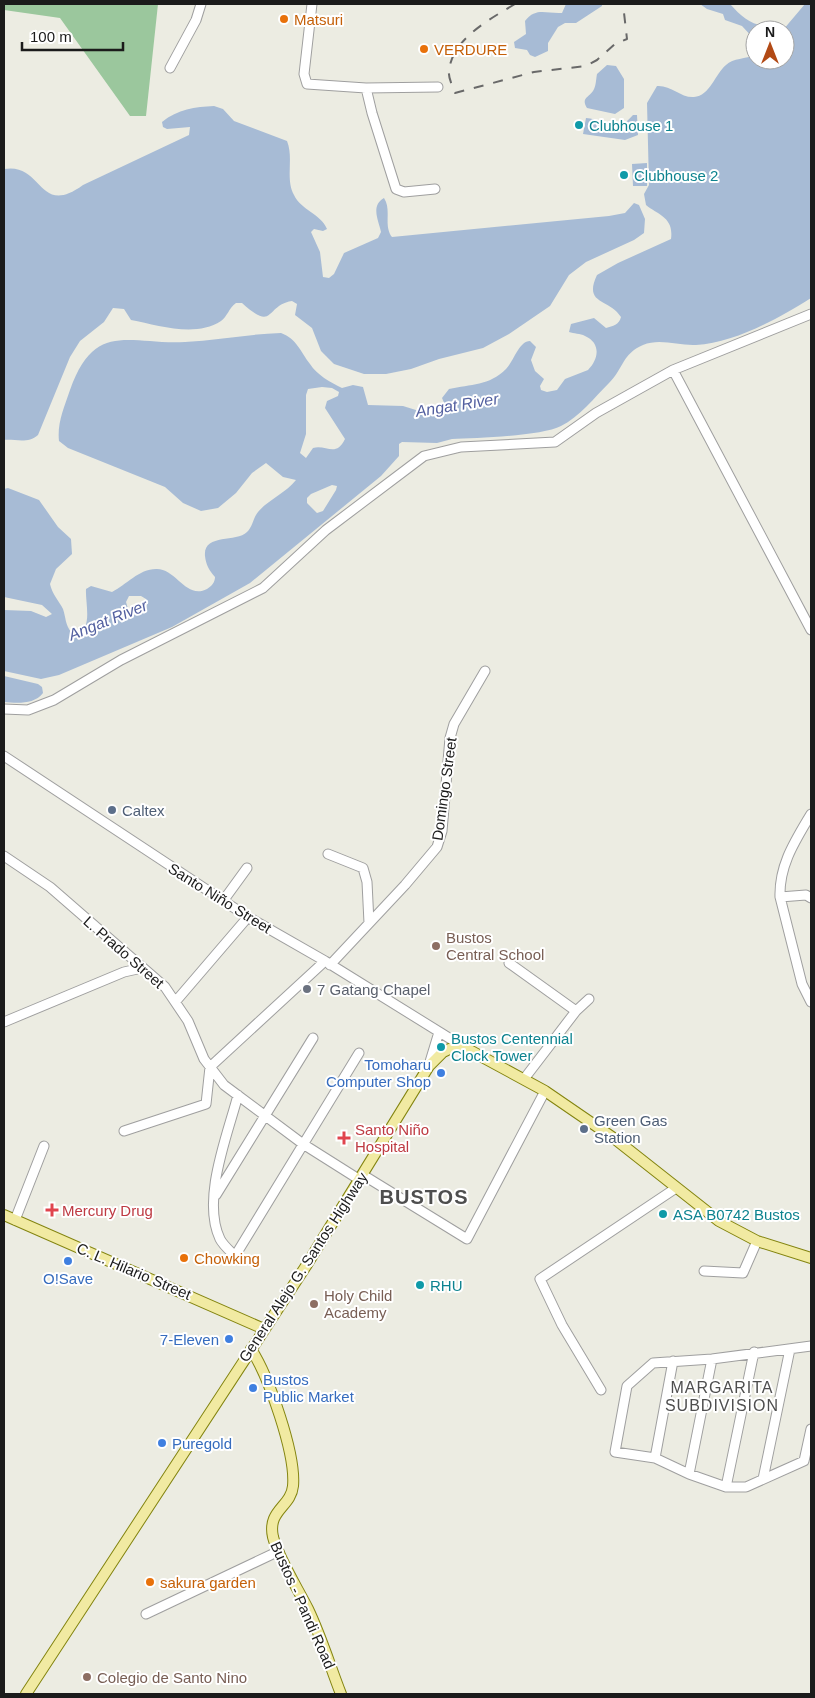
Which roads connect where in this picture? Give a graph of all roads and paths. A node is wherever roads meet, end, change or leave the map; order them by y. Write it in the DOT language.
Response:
graph roads {
  1 [pos="201,4"];
  2 [pos="312,4"];
  3 [pos="170,68"];
  4 [pos="438,87"];
  5 [pos="366,88"];
  6 [pos="435,189"];
  7 [pos="811,314"];
  8 [pos="673,370"];
  9 [pos="811,630"];
  10 [pos="485,671"];
  11 [pos="4,709"];
  12 [pos="4,756"];
  13 [pos="811,814"];
  14 [pos="328,854"];
  15 [pos="5,859"];
  16 [pos="247,868"];
  17 [pos="780,898"];
  18 [pos="811,898"];
  19 [pos="223,901"];
  20 [pos="248,917"];
  21 [pos="369,922"];
  22 [pos="328,963"];
  23 [pos="509,963"];
  24 [pos="142,968"];
  25 [pos="589,998"];
  26 [pos="176,1001"];
  27 [pos="811,1002"];
  28 [pos="576,1011"];
  29 [pos="4,1022"];
  30 [pos="439,1032"];
  31 [pos="313,1038"];
  32 [pos="462,1046"];
  33 [pos="359,1053"];
  34 [pos="429,1066"];
  35 [pos="210,1067"];
  36 [pos="524,1079"];
  37 [pos="545,1091"];
  38 [pos="238,1095"];
  39 [pos="264,1116"];
  40 [pos="124,1131"];
  41 [pos="303,1144"];
  42 [pos="44,1146"];
  43 [pos="361,1177"];
  44 [pos="676,1188"];
  45 [pos="213,1199"];
  46 [pos="4,1215"];
  47 [pos="14,1220"];
  48 [pos="757,1241"];
  49 [pos="811,1258"];
  50 [pos="704,1271"];
  51 [pos="264,1329"];
  52 [pos="811,1346"];
  53 [pos="251,1349"];
  54 [pos="790,1349"];
  55 [pos="754,1352"];
  56 [pos="712,1359"];
  57 [pos="673,1361"];
  58 [pos="601,1390"];
  59 [pos="811,1429"];
  60 [pos="655,1458"];
  61 [pos="689,1474"];
  62 [pos="763,1479"];
  63 [pos="726,1486"];
  64 [pos="279,1551"];
  65 [pos="146,1614"];
  66 [pos="26,1694"];
  67 [pos="341,1694"];
  1 -- 3 [label="street"];
  2 -- 5 [label="street"];
  4 -- 5 [label="street"];
  5 -- 6 [label="street"];
  7 -- 8 [label="street"];
  8 -- 9 [label="street"];
  8 -- 11 [label="street"];
  10 -- 21 [label="street, Domingo Street"];
  12 -- 19 [label="street, Santo Niño Street"];
  13 -- 17 [label="street"];
  14 -- 21 [label="street"];
  15 -- 24 [label="street, L. Prado Street"];
  16 -- 19 [label="street"];
  17 -- 18 [label="street"];
  17 -- 27 [label="street"];
  19 -- 20 [label="street, Santo Niño Street"];
  20 -- 22 [label="street, Santo Niño Street"];
  20 -- 26 [label="street"];
  21 -- 22 [label="street, Domingo Street"];
  22 -- 30 [label="street, Santo Niño Street"];
  22 -- 35 [label="street, Domingo Street"];
  23 -- 28 [label="street"];
  24 -- 26 [label="street, L. Prado Street"];
  24 -- 29 [label="street"];
  25 -- 28 [label="street"];
  26 -- 35 [label="street, L. Prado Street"];
  28 -- 36 [label="street"];
  30 -- 32 [label="street, Santo Niño Street"];
  30 -- 34 [label="street"];
  31 -- 39 [label="street"];
  32 -- 34 [label="main road, General Alejo G. Santos Highway"];
  32 -- 36 [label="main road"];
  33 -- 41 [label="street"];
  34 -- 43 [label="main road, General Alejo G. Santos Highway"];
  35 -- 38 [label="street, L. Prado Street"];
  35 -- 40 [label="street"];
  36 -- 37 [label="main road"];
  37 -- 43 [label="street, L. Prado Street"];
  37 -- 44 [label="main road"];
  38 -- 39 [label="street, L. Prado Street"];
  38 -- 45 [label="street"];
  39 -- 41 [label="street, L. Prado Street"];
  39 -- 45 [label="street"];
  41 -- 43 [label="street, L. Prado Street"];
  41 -- 45 [label="street"];
  42 -- 47 [label="street"];
  43 -- 51 [label="main road, General Alejo G. Santos Highway"];
  44 -- 48 [label="main road"];
  44 -- 58 [label="street"];
  46 -- 47 [label="main road, C. L. Hilario Street"];
  47 -- 51 [label="main road, C. L. Hilario Street"];
  48 -- 49 [label="main road"];
  48 -- 50 [label="street"];
  51 -- 53 [label="main road, General Alejo G. Santos Highway"];
  52 -- 54 [label="street"];
  53 -- 64 [label="main road, Bustos - Pandi Road"];
  53 -- 66 [label="main road, General Alejo G. Santos Highway"];
  54 -- 55 [label="street"];
  54 -- 62 [label="street"];
  55 -- 56 [label="street"];
  55 -- 63 [label="street"];
  56 -- 57 [label="street"];
  56 -- 61 [label="street"];
  57 -- 60 [label="street"];
  57 -- 60 [label="street"];
  59 -- 62 [label="street"];
  60 -- 61 [label="street"];
  61 -- 63 [label="street"];
  62 -- 63 [label="street"];
  64 -- 65 [label="street"];
  64 -- 67 [label="main road, Bustos - Pandi Road"];
}
